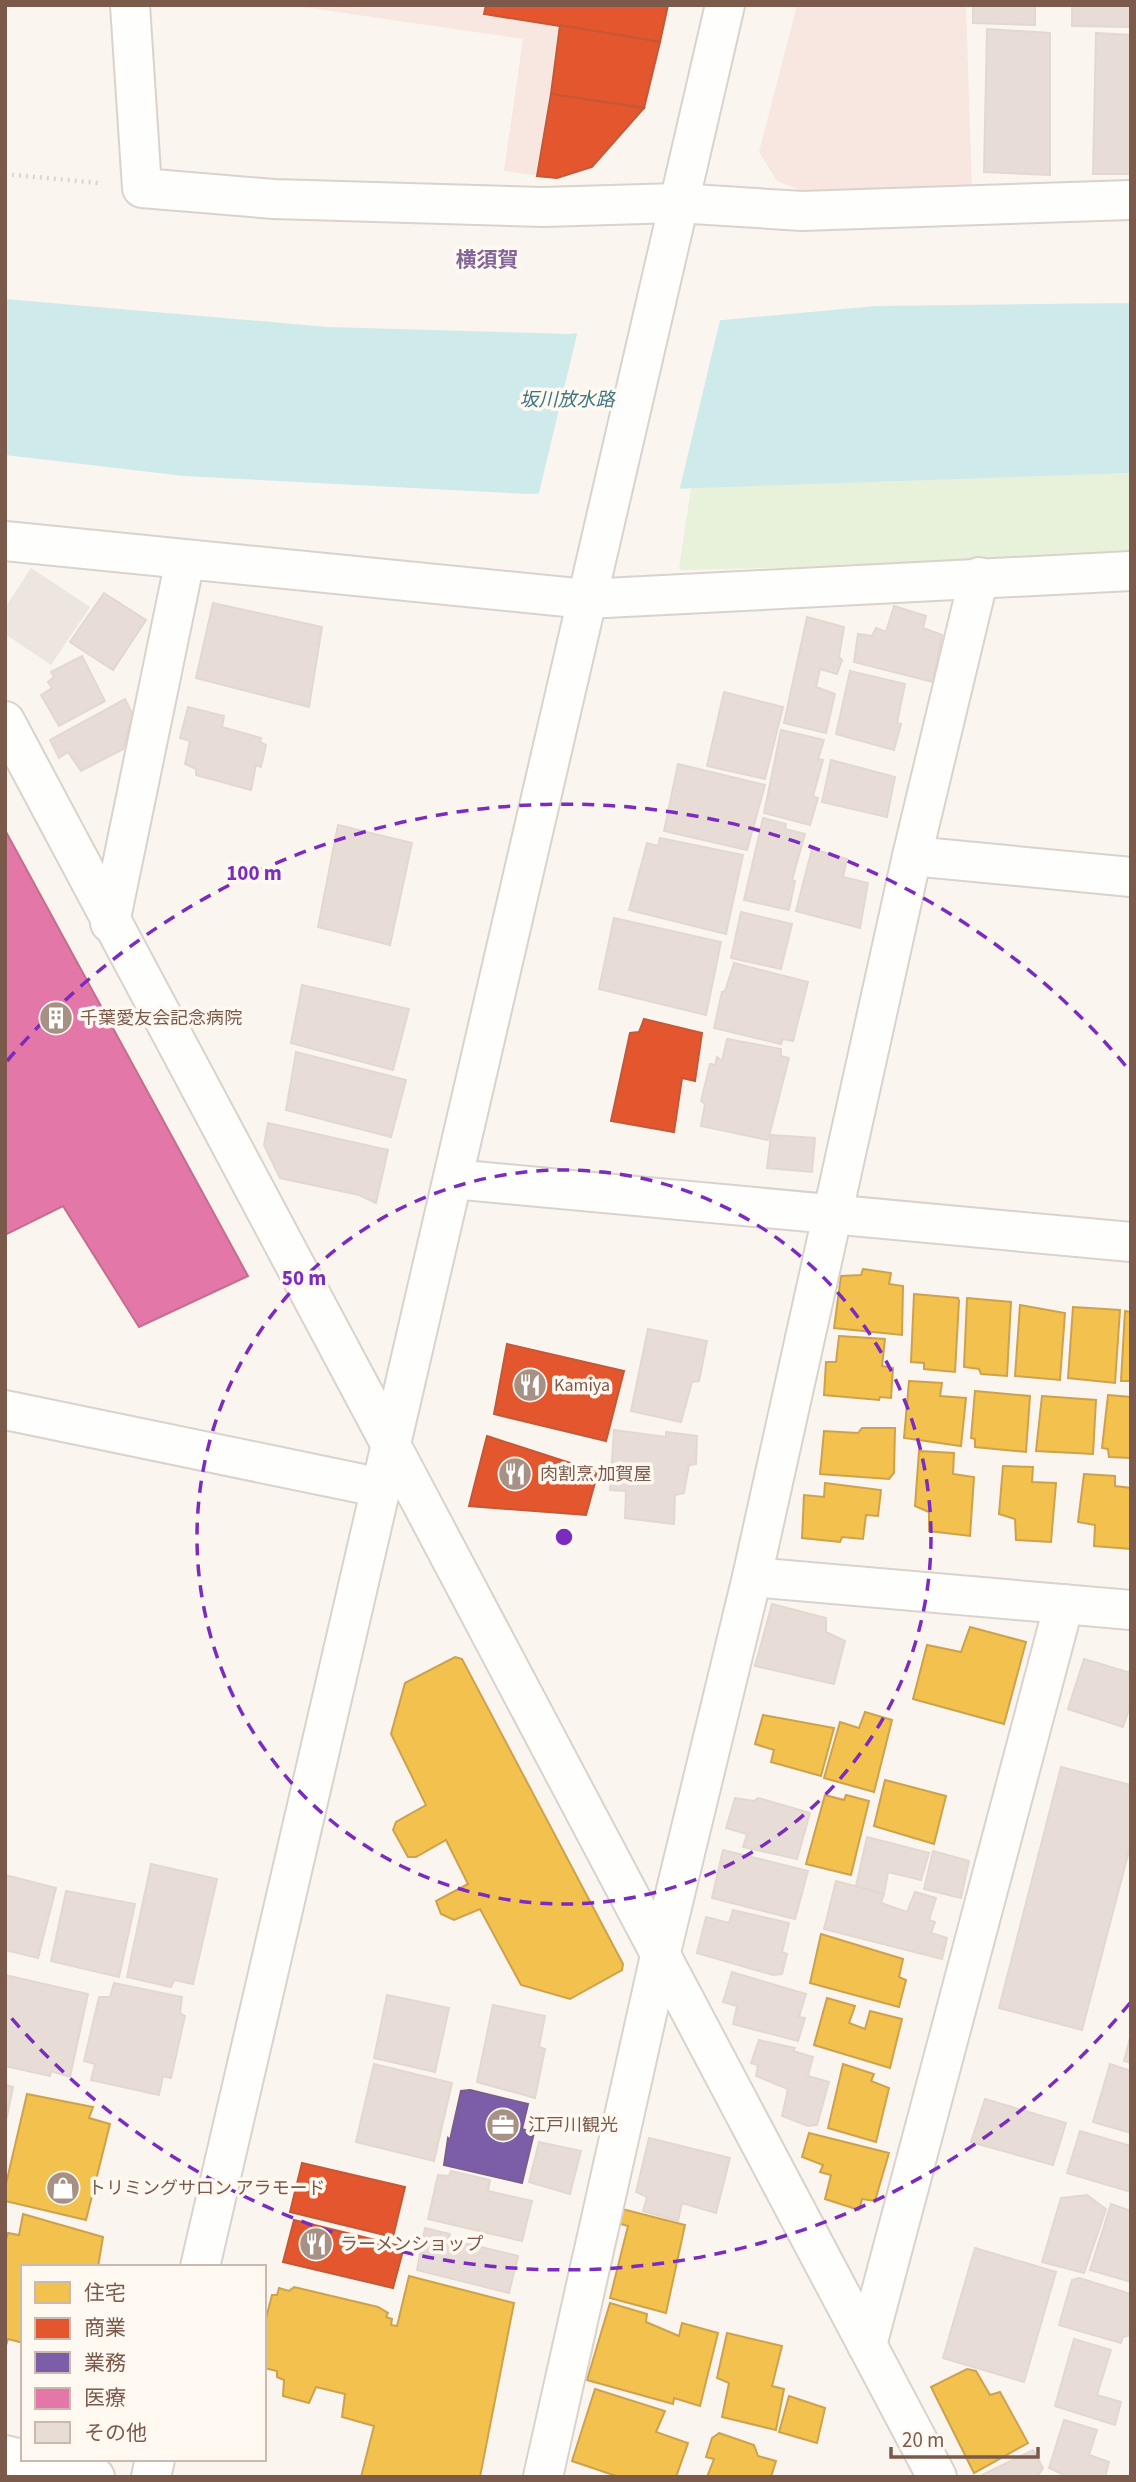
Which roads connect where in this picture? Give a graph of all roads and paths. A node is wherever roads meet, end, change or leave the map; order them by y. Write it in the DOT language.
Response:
graph roads {
  1 [pos="130,5"];
  2 [pos="725,5"];
  3 [pos="5,174"];
  4 [pos="142,188"];
  5 [pos="1131,200"];
  6 [pos="675,216"];
  7 [pos="5,541"];
  8 [pos="185,560"];
  9 [pos="1131,571"];
  10 [pos="979,577"];
  11 [pos="590,583"];
  12 [pos="5,721"];
  13 [pos="912,856"];
  14 [pos="1131,877"];
  15 [pos="110,923"];
  16 [pos="453,1178"];
  17 [pos="832,1216"];
  18 [pos="1131,1242"];
  19 [pos="5,1410"];
  20 [pos="392,1447"];
  21 [pos="382,1488"];
  22 [pos="752,1577"];
  23 [pos="1064,1604"];
  24 [pos="1131,1609"];
  25 [pos="660,1956"];
  26 [pos="200,2265"];
  27 [pos="867,2345"];
  28 [pos="30,2461"];
  29 [pos="95,2477"];
  30 [pos="543,2477"];
  31 [pos="937,2477"];
  1 -- 4 [label="street"];
  2 -- 6 [label="street"];
  3 -- 4 [label="path"];
  4 -- 6 [label="street"];
  5 -- 6 [label="street"];
  6 -- 11 [label="street"];
  7 -- 8 [label="street"];
  8 -- 11 [label="street"];
  8 -- 15 [label="street"];
  9 -- 10 [label="street"];
  10 -- 11 [label="street"];
  10 -- 13 [label="street"];
  11 -- 16 [label="street"];
  12 -- 15 [label="street"];
  13 -- 14 [label="street"];
  13 -- 17 [label="street"];
  15 -- 20 [label="street"];
  16 -- 17 [label="street"];
  16 -- 20 [label="street"];
  17 -- 18 [label="street"];
  17 -- 22 [label="street"];
  19 -- 21 [label="street"];
  20 -- 21 [label="street"];
  20 -- 25 [label="street"];
  21 -- 26 [label="street"];
  22 -- 23 [label="street"];
  22 -- 25 [label="street"];
  23 -- 24 [label="street"];
  23 -- 27 [label="street"];
  25 -- 27 [label="street"];
  25 -- 30 [label="street"];
  27 -- 31 [label="street"];
  28 -- 29 [label="street"];
}
